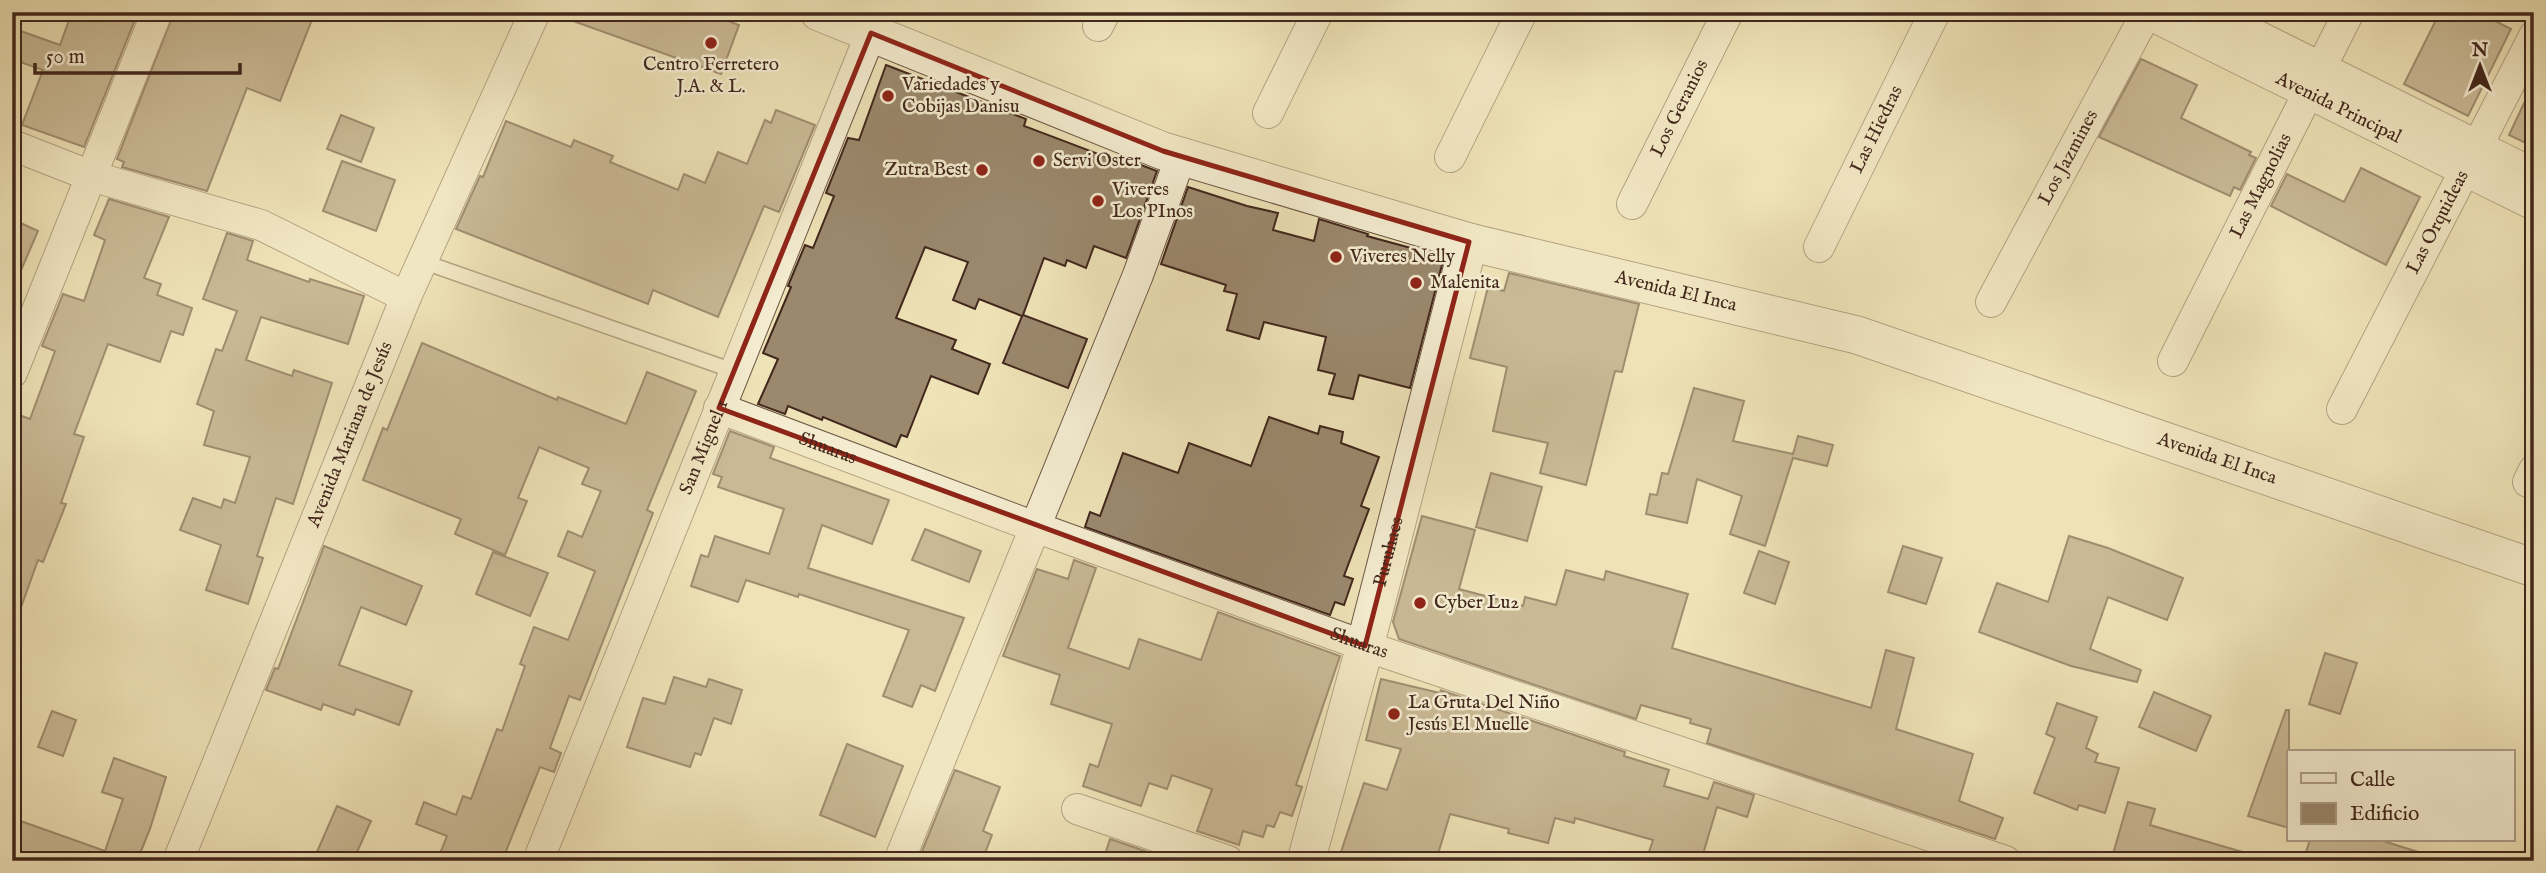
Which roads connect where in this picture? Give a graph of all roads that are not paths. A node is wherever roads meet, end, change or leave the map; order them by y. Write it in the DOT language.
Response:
graph roads {
  1 [pos="157,12"];
  2 [pos="535,12"];
  3 [pos="819,12"];
  4 [pos="1318,12"];
  5 [pos="1522,12"];
  6 [pos="1728,12"];
  7 [pos="1935,12"];
  8 [pos="2210,12"];
  9 [pos="2349,12"];
  10 [pos="2146,13"];
  11 [pos="871,33"];
  12 [pos="2534,36"];
  13 [pos="2314,81"];
  14 [pos="1268,113"];
  15 [pos="12,145"];
  16 [pos="1181,156"];
  17 [pos="1450,158"];
  18 [pos="2470,159"];
  19 [pos="2534,174"];
  20 [pos="91,176"];
  21 [pos="1632,204"];
  22 [pos="2534,205"];
  23 [pos="1469,242"];
  24 [pos="1819,247"];
  25 [pos="421,261"];
  26 [pos="405,297"];
  27 [pos="1991,302"];
  28 [pos="2173,361"];
  29 [pos="734,371"];
  30 [pos="12,373"];
  31 [pos="719,408"];
  32 [pos="2342,409"];
  33 [pos="1035,527"];
  34 [pos="2534,568"];
  35 [pos="1365,646"];
  36 [pos="1077,809"];
  37 [pos="178,861"];
  38 [pos="538,861"];
  39 [pos="899,861"];
  40 [pos="1228,861"];
  41 [pos="1306,861"];
  42 [pos="2005,861"];
  1 -- 20 [label="street"];
  2 -- 25 [label="street, Avenida Mariana de Jesús"];
  3 -- 11 [label="street, Avenida El Inca"];
  4 -- 14 [label="street"];
  5 -- 17 [label="street"];
  6 -- 21 [label="street, Los Geranios"];
  7 -- 24 [label="street, Las Hiedras"];
  8 -- 13 [label="street, Avenida Principal"];
  9 -- 13 [label="street, Las Magnolias"];
  10 -- 13 [label="street, Avenida Principal"];
  10 -- 27 [label="street, Los Jazmines"];
  11 -- 16 [label="street, Avenida El Inca"];
  11 -- 29 [label="street, San Miguel 1"];
  12 -- 18 [label="street, Las Orquideas"];
  13 -- 18 [label="street, Avenida Principal"];
  13 -- 28 [label="street, Las Magnolias"];
  15 -- 20 [label="street"];
  16 -- 23 [label="street, Avenida El Inca"];
  16 -- 33 [label="street"];
  18 -- 19 [label="street, Avenida Principal"];
  18 -- 22 [label="street, Avenida Principal"];
  18 -- 32 [label="street, Las Orquideas"];
  20 -- 26 [label="street"];
  20 -- 30 [label="street"];
  23 -- 34 [label="street, Avenida El Inca"];
  23 -- 35 [label="street, Puruhaes"];
  25 -- 26 [label="street, Avenida Mariana de Jesús"];
  25 -- 29 [label="lane"];
  26 -- 37 [label="street, Avenida Mariana de Jesús"];
  29 -- 31 [label="street, San Miguel 1"];
  31 -- 33 [label="street, Shuaras"];
  31 -- 38 [label="street, San Miguel 1"];
  33 -- 35 [label="street, Shuaras"];
  33 -- 39 [label="street"];
  35 -- 41 [label="street, Puruhaes"];
  35 -- 42 [label="street, Shuaras"];
  36 -- 40 [label="street"];
}
